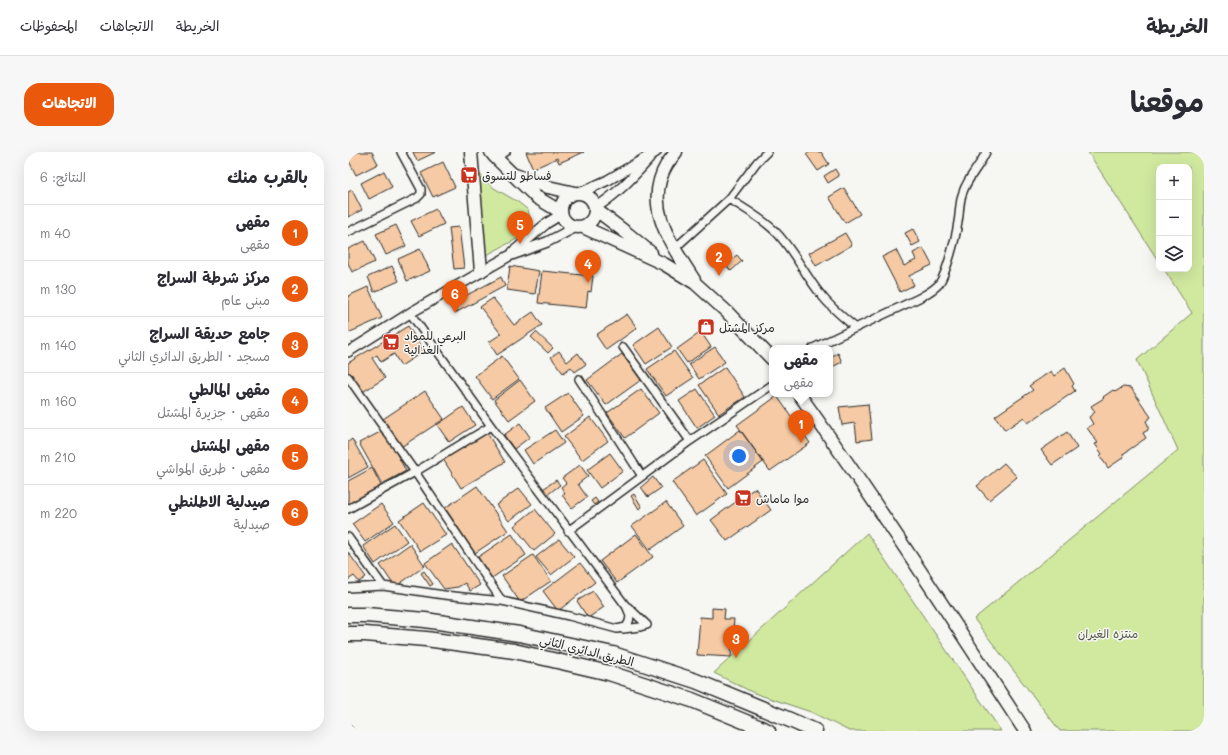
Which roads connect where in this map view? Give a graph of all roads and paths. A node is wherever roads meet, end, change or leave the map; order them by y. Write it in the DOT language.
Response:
graph roads {
  1 [pos="401,152"];
  2 [pos="471,152"];
  3 [pos="676,152"];
  4 [pos="767,152"];
  5 [pos="986,152"];
  6 [pos="655,153"];
  7 [pos="498,154"];
  8 [pos="511,172"];
  9 [pos="578,193"];
  10 [pos="729,199"];
  11 [pos="595,209"];
  12 [pos="561,213"];
  13 [pos="579,227"];
  14 [pos="348,232"];
  15 [pos="674,249"];
  16 [pos="509,256"];
  17 [pos="664,264"];
  18 [pos="481,272"];
  19 [pos="695,283"];
  20 [pos="410,313"];
  21 [pos="856,328"];
  22 [pos="819,345"];
  23 [pos="623,347"];
  24 [pos="348,352"];
  25 [pos="769,356"];
  26 [pos="348,377"];
  27 [pos="579,379"];
  28 [pos="769,387"];
  29 [pos="801,397"];
  30 [pos="490,426"];
  31 [pos="690,441"];
  32 [pos="415,472"];
  33 [pos="642,476"];
  34 [pos="348,509"];
  35 [pos="568,531"];
  36 [pos="348,537"];
  37 [pos="383,586"];
  38 [pos="348,588"];
  39 [pos="502,601"];
  40 [pos="626,606"];
  41 [pos="348,615"];
  42 [pos="617,629"];
  43 [pos="348,634"];
  44 [pos="768,731"];
  45 [pos="815,731"];
  46 [pos="1025,731"];
  1 -- 14 [label="street"];
  2 -- 18 [label="main road"];
  3 -- 15 [label="main road"];
  4 -- 10 [label="street"];
  5 -- 21 [label="street"];
  6 -- 9 [label="street"];
  6 -- 11 [label="street"];
  7 -- 8 [label="main road"];
  8 -- 9 [label="main road"];
  8 -- 12 [label="main road"];
  9 -- 11 [label="main road"];
  9 -- 12 [label="main road"];
  10 -- 15 [label="street"];
  10 -- 21 [label="street"];
  11 -- 13 [label="main road"];
  11 -- 17 [label="main road"];
  12 -- 13 [label="main road"];
  12 -- 16 [label="street"];
  13 -- 16 [label="street"];
  13 -- 17 [label="main road"];
  15 -- 19 [label="main road"];
  16 -- 18 [label="street"];
  17 -- 19 [label="main road"];
  18 -- 20 [label="street"];
  19 -- 25 [label="main road"];
  20 -- 24 [label="street"];
  20 -- 30 [label="street"];
  21 -- 22 [label="street"];
  23 -- 31 [label="street"];
  26 -- 32 [label="street"];
  27 -- 33 [label="street"];
  28 -- 31 [label="street"];
  29 -- 46 [label="main road"];
  30 -- 32 [label="street"];
  30 -- 35 [label="street"];
  31 -- 33 [label="street"];
  32 -- 34 [label="street"];
  32 -- 39 [label="street"];
  33 -- 35 [label="street"];
  35 -- 40 [label="street"];
  36 -- 37 [label="street"];
  37 -- 38 [label="street"];
  37 -- 39 [label="street"];
  39 -- 42 [label="street"];
  40 -- 42 [label="street"];
  40 -- 42 [label="street"];
  41 -- 45 [label="highway, الطريق الدائري الثاني"];
  43 -- 44 [label="highway, الطريق الدائري الثاني"];
}
